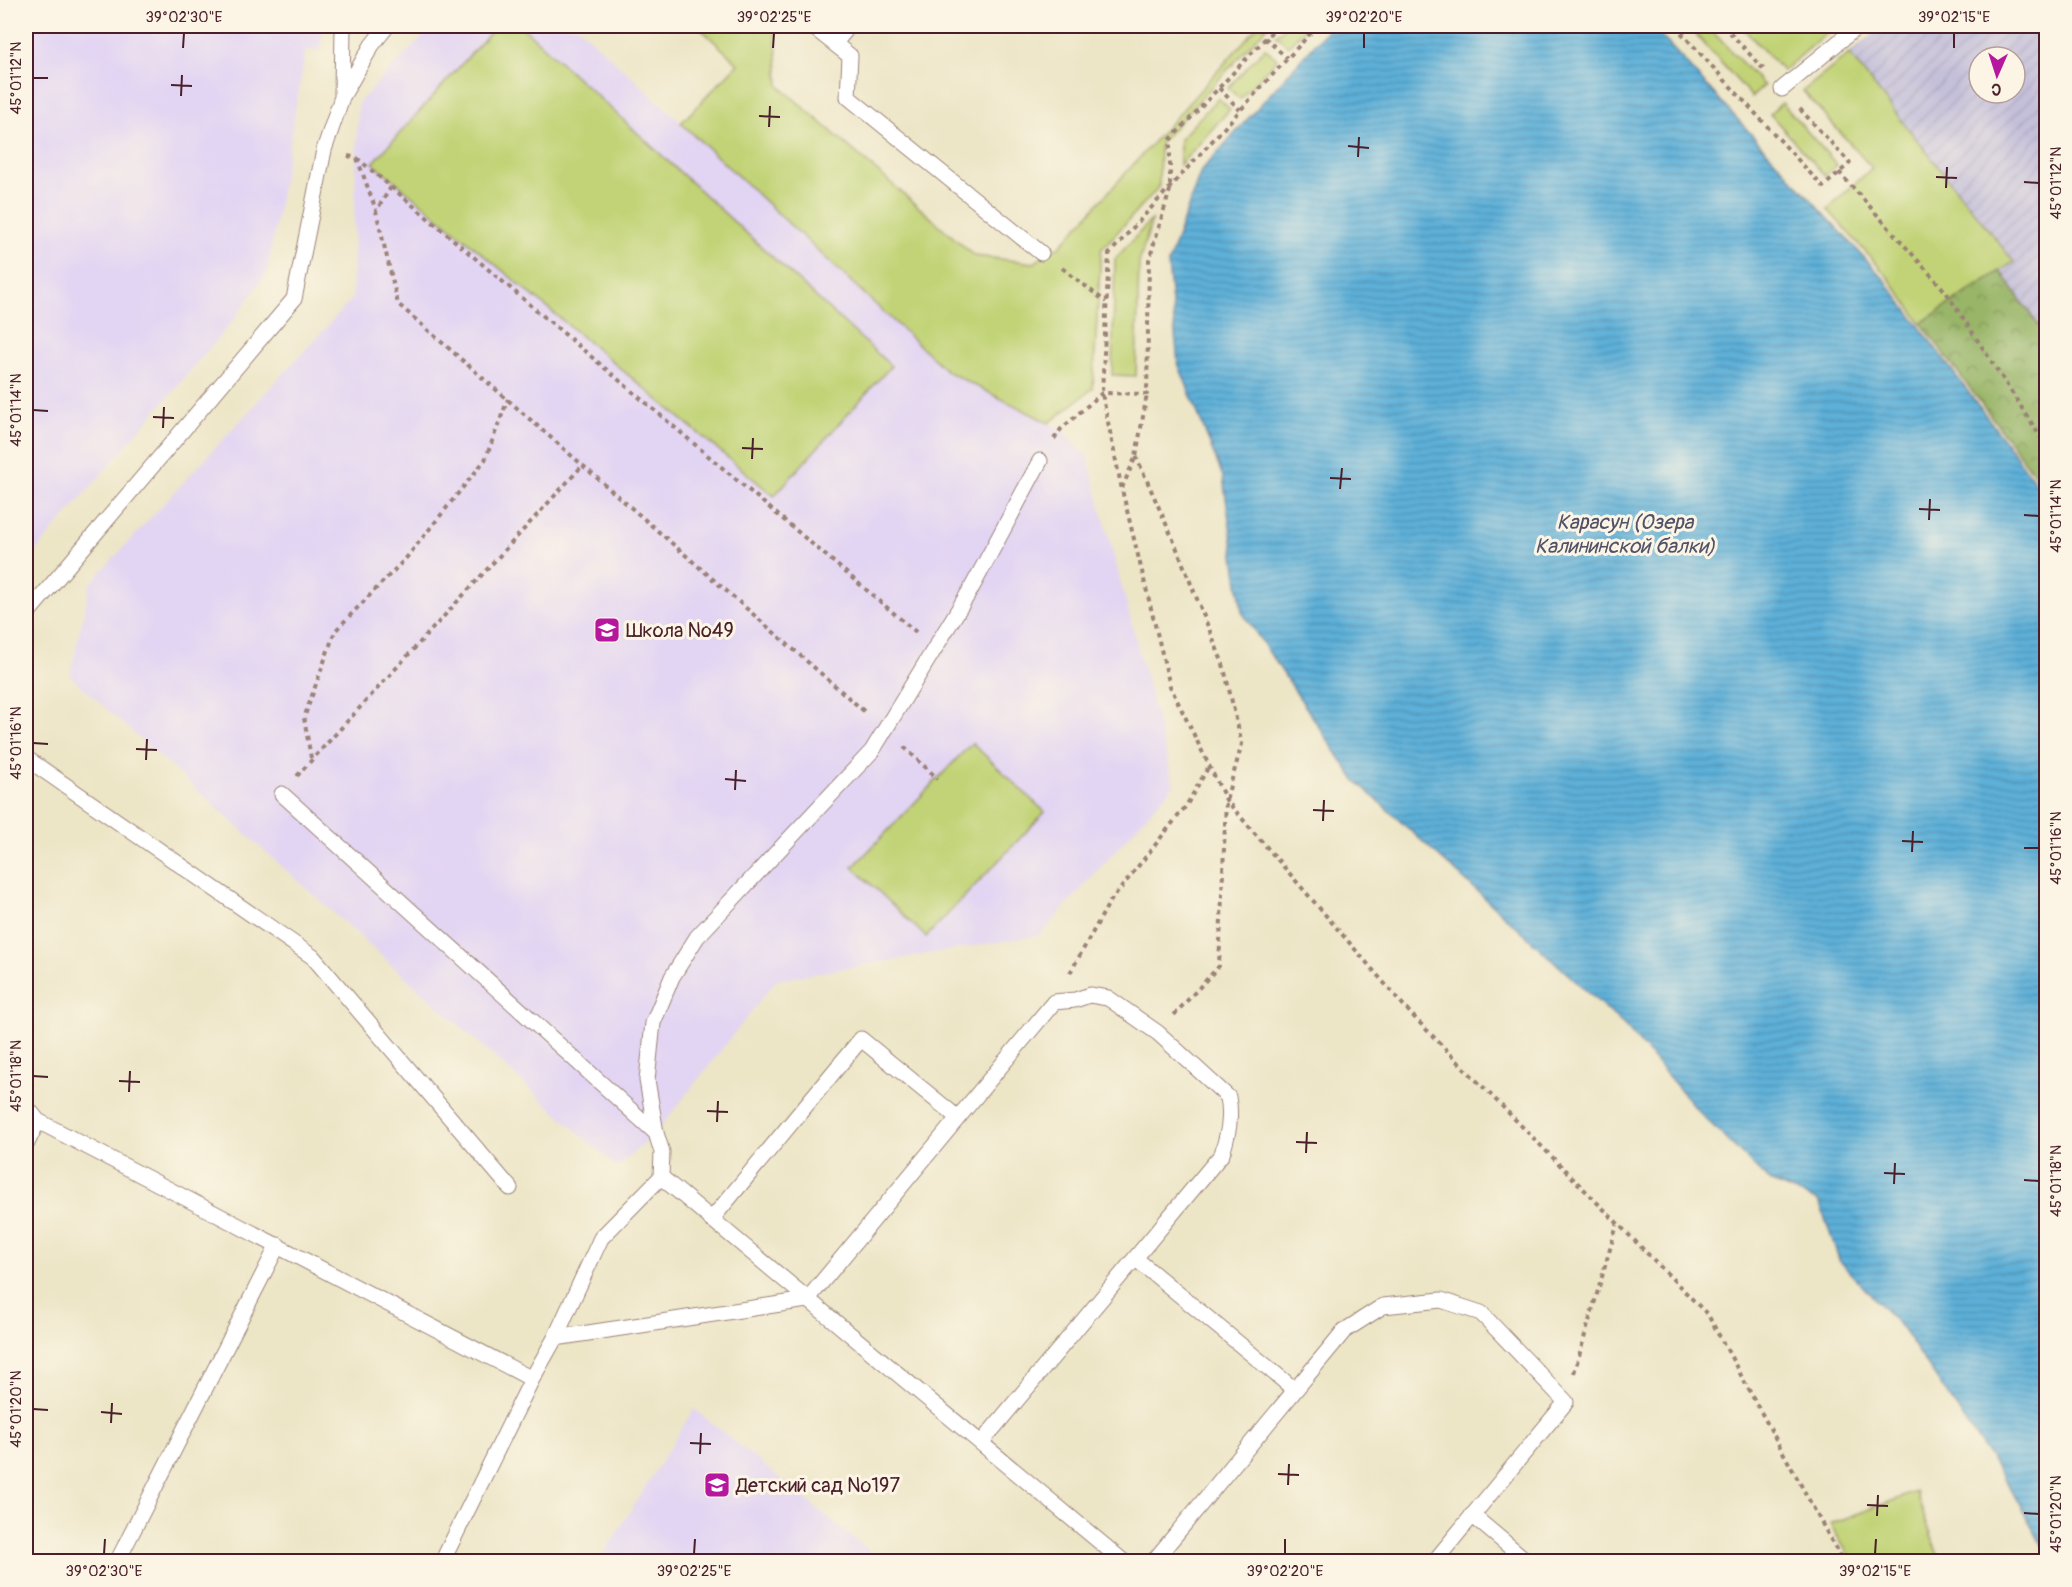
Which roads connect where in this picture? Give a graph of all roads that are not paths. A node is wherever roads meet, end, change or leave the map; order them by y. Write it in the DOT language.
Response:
graph roads {
  1 [pos="343,26"];
  2 [pos="387,26"];
  3 [pos="812,26"];
  4 [pos="849,26"];
  5 [pos="1858,26"];
  6 [pos="835,43"];
  7 [pos="1782,89"];
  8 [pos="342,97"];
  9 [pos="1041,253"];
  10 [pos="1040,461"];
  11 [pos="26,615"];
  12 [pos="26,758"];
  13 [pos="282,794"];
  14 [pos="26,1106"];
  15 [pos="958,1118"];
  16 [pos="38,1121"];
  17 [pos="656,1133"];
  18 [pos="26,1145"];
  19 [pos="661,1178"];
  20 [pos="510,1188"];
  21 [pos="711,1220"];
  22 [pos="278,1245"];
  23 [pos="1136,1259"];
  24 [pos="807,1299"];
  25 [pos="555,1338"];
  26 [pos="532,1378"];
  27 [pos="1295,1390"];
  28 [pos="981,1443"];
  29 [pos="1472,1515"];
  30 [pos="117,1562"];
  31 [pos="442,1562"];
  32 [pos="1124,1562"];
  33 [pos="1153,1562"];
  34 [pos="1434,1562"];
  35 [pos="1528,1562"];
  1 -- 8 [label="lane"];
  2 -- 8 [label="lane"];
  3 -- 6 [label="lane"];
  4 -- 6 [label="lane"];
  5 -- 7 [label="lane"];
  6 -- 9 [label="lane"];
  8 -- 11 [label="lane"];
  10 -- 17 [label="lane"];
  12 -- 20 [label="lane"];
  13 -- 17 [label="lane"];
  14 -- 16 [label="lane"];
  15 -- 21 [label="lane"];
  15 -- 23 [label="lane"];
  15 -- 24 [label="lane"];
  16 -- 18 [label="lane"];
  16 -- 22 [label="lane"];
  17 -- 19 [label="lane"];
  19 -- 21 [label="lane"];
  19 -- 25 [label="lane"];
  21 -- 24 [label="lane"];
  22 -- 26 [label="lane"];
  22 -- 30 [label="lane"];
  23 -- 27 [label="lane"];
  23 -- 28 [label="lane"];
  24 -- 25 [label="lane"];
  24 -- 28 [label="lane"];
  25 -- 26 [label="lane"];
  26 -- 31 [label="lane"];
  27 -- 29 [label="lane"];
  27 -- 33 [label="lane"];
  28 -- 32 [label="lane"];
  29 -- 34 [label="lane"];
  29 -- 35 [label="lane"];
}
